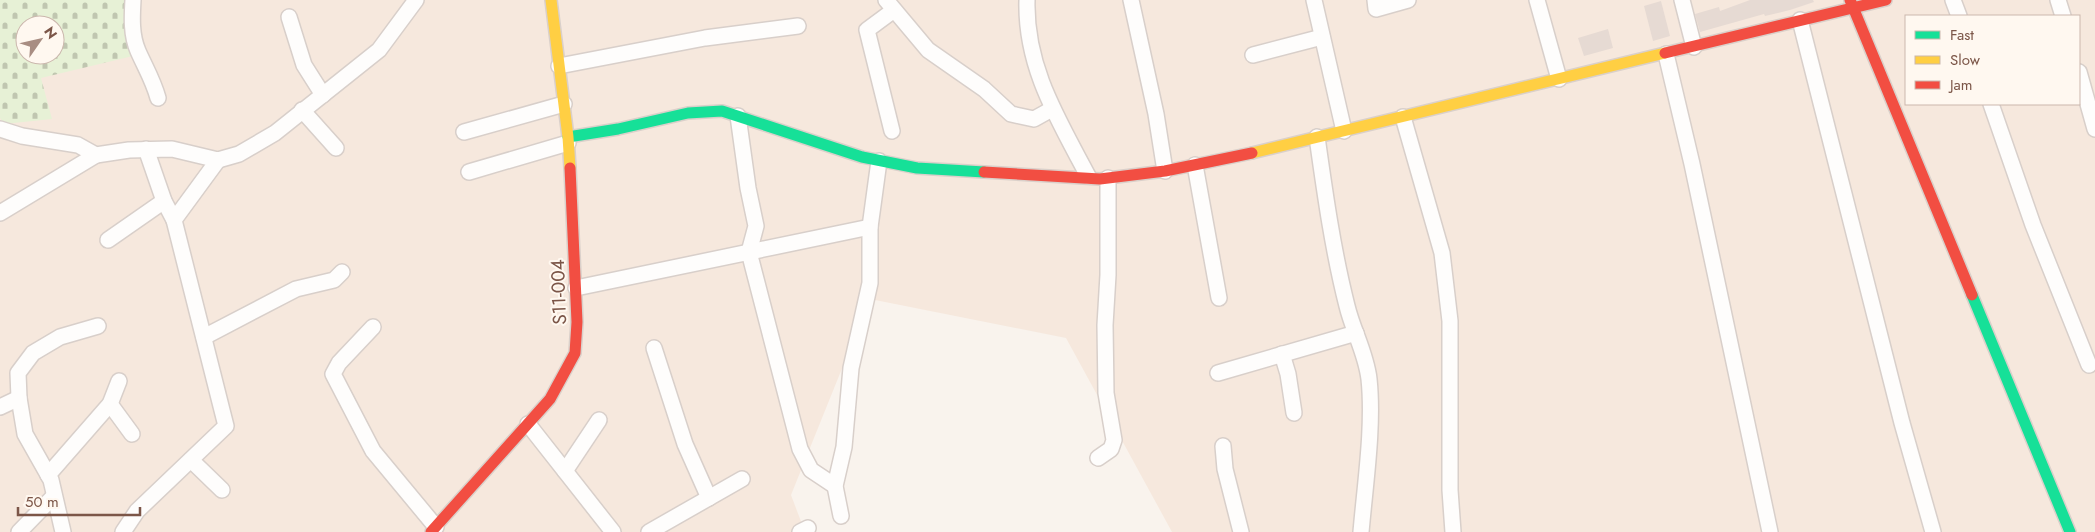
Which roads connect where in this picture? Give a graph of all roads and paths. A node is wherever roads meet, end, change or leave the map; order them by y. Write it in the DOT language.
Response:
graph roads {
  1 [pos="133,0"];
  2 [pos="416,0"];
  3 [pos="552,0"];
  4 [pos="1027,0"];
  5 [pos="1131,0"];
  6 [pos="1314,0"];
  7 [pos="1375,0"];
  8 [pos="1408,0"];
  9 [pos="1537,0"];
  10 [pos="1682,0"];
  11 [pos="1886,0"];
  12 [pos="1954,0"];
  13 [pos="2058,0"];
  14 [pos="1851,4"];
  15 [pos="890,5"];
  16 [pos="1959,15"];
  17 [pos="2063,15"];
  18 [pos="289,17"];
  19 [pos="1800,20"];
  20 [pos="798,26"];
  21 [pos="1322,37"];
  22 [pos="1694,47"];
  23 [pos="1666,54"];
  24 [pos="1253,55"];
  25 [pos="559,66"];
  26 [pos="2080,76"];
  27 [pos="1559,80"];
  28 [pos="322,94"];
  29 [pos="158,98"];
  30 [pos="564,104"];
  31 [pos="1990,105"];
  32 [pos="1052,108"];
  33 [pos="302,110"];
  34 [pos="738,116"];
  35 [pos="1403,117"];
  36 [pos="0,129"];
  37 [pos="2095,129"];
  38 [pos="892,130"];
  39 [pos="1344,131"];
  40 [pos="464,132"];
  41 [pos="1317,137"];
  42 [pos="568,140"];
  43 [pos="336,148"];
  44 [pos="146,149"];
  45 [pos="96,155"];
  46 [pos="218,160"];
  47 [pos="878,160"];
  48 [pos="1195,165"];
  49 [pos="1165,171"];
  50 [pos="469,172"];
  51 [pos="1088,176"];
  52 [pos="1108,178"];
  53 [pos="164,201"];
  54 [pos="0,213"];
  55 [pos="174,220"];
  56 [pos="870,227"];
  57 [pos="108,240"];
  58 [pos="749,252"];
  59 [pos="342,272"];
  60 [pos="576,288"];
  61 [pos="1218,298"];
  62 [pos="98,326"];
  63 [pos="373,327"];
  64 [pos="1356,332"];
  65 [pos="204,337"];
  66 [pos="654,348"];
  67 [pos="1282,354"];
  68 [pos="2089,365"];
  69 [pos="1218,373"];
  70 [pos="119,381"];
  71 [pos="18,398"];
  72 [pos="110,404"];
  73 [pos="0,407"];
  74 [pos="1294,413"];
  75 [pos="598,420"];
  76 [pos="528,424"];
  77 [pos="132,434"];
  78 [pos="1223,446"];
  79 [pos="1098,458"];
  80 [pos="191,460"];
  81 [pos="565,471"];
  82 [pos="48,475"];
  83 [pos="742,479"];
  84 [pos="836,486"];
  85 [pos="222,490"];
  86 [pos="54,496"];
  87 [pos="709,498"];
  88 [pos="842,516"];
  89 [pos="433,529"];
  90 [pos="19,532"];
  91 [pos="63,532"];
  92 [pos="124,532"];
  93 [pos="613,532"];
  94 [pos="649,532"];
  95 [pos="1241,532"];
  96 [pos="1361,532"];
  97 [pos="1453,532"];
  98 [pos="1770,532"];
  99 [pos="1933,532"];
  100 [pos="2070,532"];
  1 -- 29 [label="street"];
  2 -- 28 [label="street"];
  3 -- 25 [label="street, S11-004"];
  4 -- 32 [label="street"];
  5 -- 49 [label="street"];
  6 -- 21 [label="street"];
  7 -- 8 [label="street"];
  9 -- 27 [label="street"];
  10 -- 22 [label="street"];
  11 -- 14 [label="street"];
  12 -- 16 [label="street"];
  13 -- 17 [label="street"];
  14 -- 19 [label="street"];
  14 -- 100 [label="street"];
  15 -- 32 [label="street"];
  15 -- 38 [label="street"];
  18 -- 28 [label="street"];
  19 -- 22 [label="street"];
  19 -- 99 [label="street"];
  20 -- 25 [label="street"];
  21 -- 24 [label="street"];
  21 -- 39 [label="street"];
  22 -- 23 [label="street"];
  23 -- 27 [label="street"];
  23 -- 98 [label="street"];
  25 -- 30 [label="street, S11-004"];
  26 -- 37 [label="street"];
  27 -- 35 [label="street"];
  28 -- 33 [label="street"];
  30 -- 40 [label="street"];
  30 -- 42 [label="street, S11-004"];
  31 -- 68 [label="street"];
  32 -- 51 [label="street"];
  33 -- 43 [label="street"];
  33 -- 46 [label="street"];
  34 -- 42 [label="street"];
  34 -- 47 [label="street"];
  34 -- 58 [label="street"];
  35 -- 39 [label="street"];
  35 -- 97 [label="street"];
  36 -- 45 [label="street"];
  39 -- 41 [label="street"];
  41 -- 48 [label="street"];
  41 -- 64 [label="street"];
  42 -- 50 [label="street"];
  42 -- 60 [label="street, S11-004"];
  44 -- 45 [label="street"];
  44 -- 46 [label="street"];
  44 -- 53 [label="street"];
  45 -- 54 [label="street"];
  46 -- 55 [label="street"];
  47 -- 51 [label="street"];
  47 -- 56 [label="street"];
  48 -- 49 [label="street"];
  48 -- 61 [label="street"];
  49 -- 52 [label="street"];
  51 -- 52 [label="street"];
  52 -- 79 [label="street"];
  53 -- 55 [label="street"];
  53 -- 57 [label="street"];
  55 -- 65 [label="street"];
  56 -- 58 [label="street"];
  56 -- 84 [label="street"];
  58 -- 60 [label="street"];
  58 -- 84 [label="street"];
  59 -- 65 [label="street"];
  60 -- 76 [label="street, S11-004"];
  62 -- 71 [label="street"];
  63 -- 89 [label="street"];
  64 -- 67 [label="street"];
  64 -- 96 [label="street"];
  65 -- 80 [label="street"];
  66 -- 87 [label="street"];
  67 -- 69 [label="street"];
  67 -- 74 [label="street"];
  70 -- 72 [label="street"];
  71 -- 73 [label="street"];
  71 -- 82 [label="street"];
  72 -- 77 [label="street"];
  72 -- 82 [label="street"];
  75 -- 81 [label="street"];
  76 -- 81 [label="street"];
  76 -- 89 [label="street, S11-004"];
  78 -- 95 [label="street"];
  80 -- 85 [label="street"];
  80 -- 92 [label="street"];
  81 -- 93 [label="street"];
  82 -- 86 [label="street"];
  83 -- 87 [label="street"];
  84 -- 88 [label="street"];
  86 -- 90 [label="street"];
  86 -- 91 [label="street"];
  87 -- 94 [label="street"];
}
